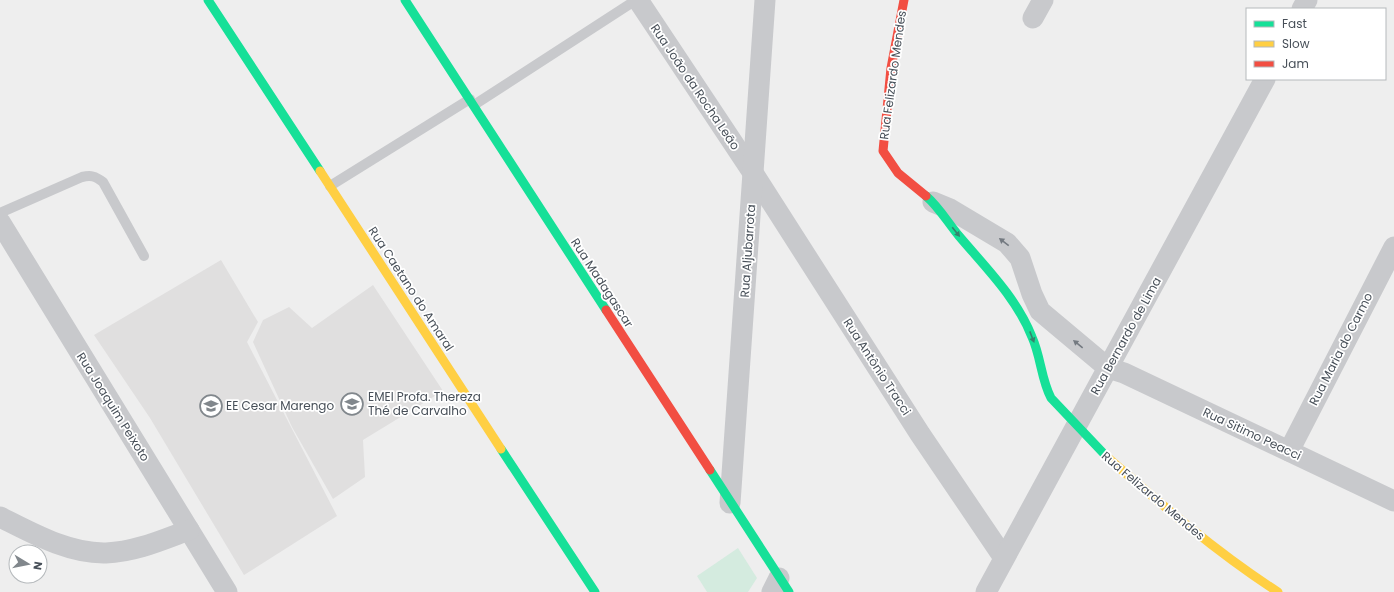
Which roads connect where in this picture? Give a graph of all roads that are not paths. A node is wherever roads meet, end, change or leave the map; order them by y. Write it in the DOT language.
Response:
graph roads {
  1 [pos="208,0"];
  2 [pos="405,0"];
  3 [pos="637,0"];
  4 [pos="766,0"];
  5 [pos="904,0"];
  6 [pos="1043,0"];
  7 [pos="1033,18"];
  8 [pos="1264,80"];
  9 [pos="472,102"];
  10 [pos="753,173"];
  11 [pos="330,186"];
  12 [pos="932,202"];
  13 [pos="0,213"];
  14 [pos="0,222"];
  15 [pos="1394,247"];
  16 [pos="144,256"];
  17 [pos="1108,368"];
  18 [pos="1077,426"];
  19 [pos="1289,451"];
  20 [pos="1394,501"];
  21 [pos="730,503"];
  22 [pos="0,517"];
  23 [pos="189,530"];
  24 [pos="1004,558"];
  25 [pos="780,587"];
  26 [pos="227,592"];
  27 [pos="595,592"];
  28 [pos="986,592"];
  29 [pos="1278,592"];
  1 -- 11 [label="street, Rua Caetano do Amaral"];
  2 -- 9 [label="street, Rua Madagascar"];
  3 -- 9 [label="lane"];
  3 -- 10 [label="street, Rua João da Rocha Leão"];
  4 -- 10 [label="street, Rua Aljubarrota"];
  5 -- 12 [label="street, Rua Felizardo Mendes"];
  6 -- 7 [label="street"];
  8 -- 17 [label="street, Rua Bernardo de Lima"];
  9 -- 11 [label="lane"];
  9 -- 21 [label="street, Rua Madagascar"];
  10 -- 21 [label="street, Rua Aljubarrota"];
  10 -- 24 [label="street, Rua Antônio Tracci"];
  11 -- 27 [label="street, Rua Caetano do Amaral"];
  17 -- 12 [label="street, Rua Felizardo Mendes, one-way"];
  12 -- 18 [label="street, Rua Felizardo Mendes, one-way"];
  13 -- 16 [label="lane"];
  14 -- 23 [label="street, Rua Joaquim Peixoto"];
  15 -- 19 [label="street, Rua Maria do Carmo"];
  17 -- 18 [label="street, Rua Bernardo de Lima"];
  17 -- 19 [label="street, Rua Sitimo Peacci"];
  18 -- 24 [label="street, Rua Bernardo de Lima"];
  18 -- 29 [label="street, Rua Felizardo Mendes"];
  19 -- 20 [label="street, Rua Sitimo Peacci"];
  21 -- 25 [label="street, Rua Madagascar"];
  22 -- 23 [label="street"];
  23 -- 26 [label="street, Rua Joaquim Peixoto"];
  24 -- 28 [label="street, Rua Bernardo de Lima"];
}
